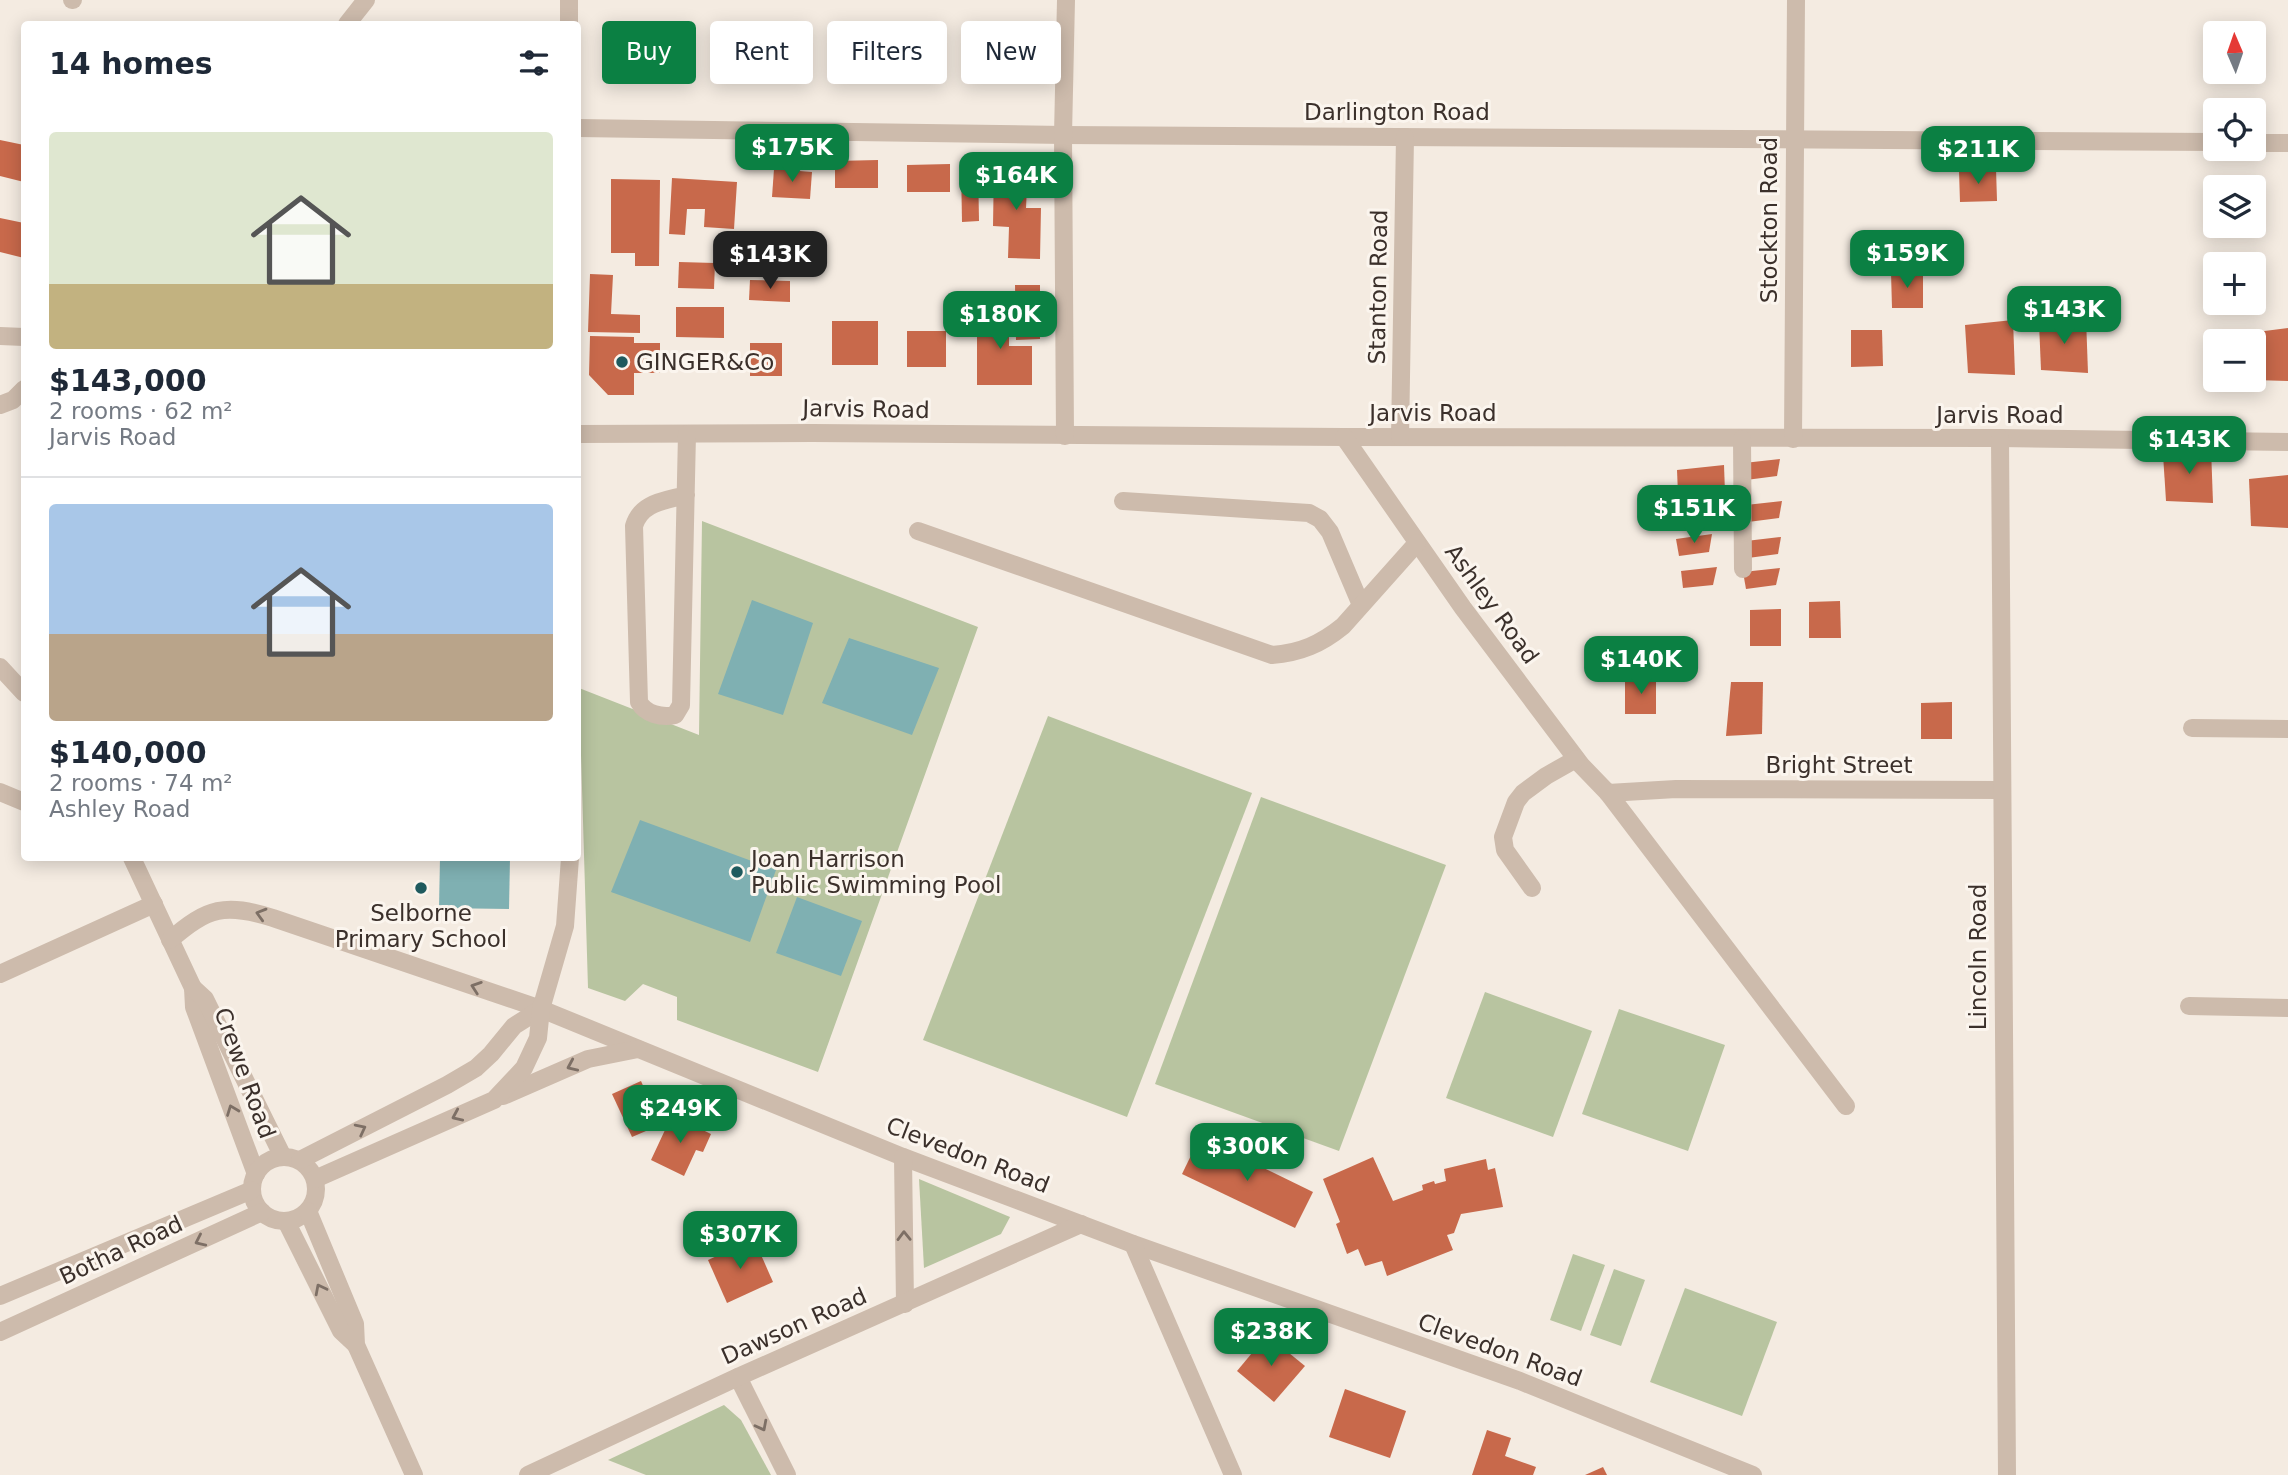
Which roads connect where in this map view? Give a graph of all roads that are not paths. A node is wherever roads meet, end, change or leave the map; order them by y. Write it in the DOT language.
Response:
graph roads {
  1 [pos="366,0"];
  2 [pos="569,0"];
  3 [pos="1066,0"];
  4 [pos="1796,0"];
  5 [pos="349,21"];
  6 [pos="569,21"];
  7 [pos="581,128"];
  8 [pos="1063,135"];
  9 [pos="1405,137"];
  10 [pos="1794,139"];
  11 [pos="2203,142"];
  12 [pos="2266,143"];
  13 [pos="2288,143"];
  14 [pos="0,337"];
  15 [pos="21,337"];
  16 [pos="21,392"];
  17 [pos="0,405"];
  18 [pos="581,434"];
  19 [pos="687,434"];
  20 [pos="1065,436"];
  21 [pos="1344,437"];
  22 [pos="1400,437"];
  23 [pos="2000,438"];
  24 [pos="1742,439"];
  25 [pos="1793,439"];
  26 [pos="2288,442"];
  27 [pos="686,495"];
  28 [pos="1123,501"];
  29 [pos="918,531"];
  30 [pos="1417,543"];
  31 [pos="1742,569"];
  32 [pos="1362,605"];
  33 [pos="0,667"];
  34 [pos="21,690"];
  35 [pos="2192,728"];
  36 [pos="2288,729"];
  37 [pos="1576,759"];
  38 [pos="2002,790"];
  39 [pos="0,792"];
  40 [pos="1608,793"];
  41 [pos="21,801"];
  42 [pos="134,861"];
  43 [pos="570,861"];
  44 [pos="1532,888"];
  45 [pos="155,904"];
  46 [pos="170,940"];
  47 [pos="0,974"];
  48 [pos="192,988"];
  49 [pos="2189,1006"];
  50 [pos="2288,1008"];
  51 [pos="541,1009"];
  52 [pos="638,1049"];
  53 [pos="494,1100"];
  54 [pos="1846,1106"];
  55 [pos="903,1157"];
  56 [pos="292,1158"];
  57 [pos="315,1179"];
  58 [pos="254,1182"];
  59 [pos="308,1211"];
  60 [pos="262,1212"];
  61 [pos="286,1221"];
  62 [pos="1080,1224"];
  63 [pos="1133,1244"];
  64 [pos="0,1296"];
  65 [pos="905,1304"];
  66 [pos="0,1332"];
  67 [pos="356,1345"];
  68 [pos="738,1377"];
  69 [pos="414,1475"];
  70 [pos="528,1475"];
  71 [pos="787,1475"];
  72 [pos="1233,1475"];
  73 [pos="1753,1475"];
  74 [pos="2007,1475"];
  1 -- 5 [label="street"];
  2 -- 6 [label="street"];
  3 -- 8 [label="street"];
  4 -- 10 [label="street, Stockton Road"];
  7 -- 8 [label="street, Darlington Road"];
  8 -- 9 [label="street, Darlington Road"];
  8 -- 20 [label="street"];
  9 -- 10 [label="street, Darlington Road"];
  9 -- 22 [label="street, Stanton Road"];
  10 -- 11 [label="street, Darlington Road"];
  10 -- 25 [label="street, Stockton Road"];
  12 -- 13 [label="street"];
  14 -- 15 [label="street"];
  16 -- 17 [label="street"];
  18 -- 19 [label="street, Jarvis Road"];
  19 -- 20 [label="street, Jarvis Road"];
  19 -- 27 [label="street"];
  20 -- 21 [label="street, Jarvis Road"];
  21 -- 22 [label="street, Jarvis Road"];
  21 -- 30 [label="street, Ashley Road"];
  22 -- 24 [label="street, Jarvis Road"];
  23 -- 25 [label="street, Jarvis Road"];
  23 -- 26 [label="street, Jarvis Road"];
  23 -- 38 [label="street, Lincoln Road"];
  24 -- 25 [label="street, Jarvis Road"];
  24 -- 31 [label="street"];
  27 -- 27 [label="street"];
  28 -- 32 [label="street"];
  29 -- 32 [label="street"];
  30 -- 32 [label="street"];
  30 -- 37 [label="street, Ashley Road"];
  33 -- 34 [label="street"];
  35 -- 36 [label="street"];
  37 -- 40 [label="street, Ashley Road"];
  37 -- 44 [label="street"];
  38 -- 40 [label="street, Bright Street"];
  38 -- 74 [label="street, Lincoln Road"];
  39 -- 41 [label="street"];
  40 -- 54 [label="street, Ashley Road"];
  42 -- 45 [label="street, Crewe Road"];
  43 -- 51 [label="street"];
  45 -- 46 [label="street, Crewe Road"];
  45 -- 47 [label="street"];
  46 -- 48 [label="street, Crewe Road"];
  51 -- 46 [label="street, Clevedon Road, one-way"];
  48 -- 56 [label="street, Crewe Road"];
  58 -- 48 [label="street, Crewe Road, one-way"];
  49 -- 50 [label="street"];
  51 -- 52 [label="street, Clevedon Road"];
  51 -- 53 [label="street"];
  56 -- 51 [label="street, one-way"];
  52 -- 53 [label="street, one-way"];
  52 -- 55 [label="street, Clevedon Road"];
  53 -- 57 [label="street, one-way"];
  55 -- 62 [label="street, Clevedon Road"];
  65 -- 55 [label="street, one-way"];
  56 -- 57 [label="street"];
  56 -- 58 [label="street"];
  57 -- 59 [label="street"];
  58 -- 60 [label="street"];
  58 -- 64 [label="street, Botha Road"];
  59 -- 61 [label="street"];
  59 -- 67 [label="street"];
  60 -- 61 [label="street"];
  60 -- 66 [label="street, Botha Road, one-way"];
  67 -- 61 [label="street, one-way"];
  62 -- 63 [label="street, Clevedon Road"];
  62 -- 65 [label="street, Dawson Road"];
  63 -- 72 [label="street"];
  63 -- 73 [label="street, Clevedon Road"];
  65 -- 68 [label="street, Dawson Road"];
  67 -- 69 [label="street"];
  68 -- 70 [label="street, Dawson Road"];
  68 -- 71 [label="street, one-way"];
}
